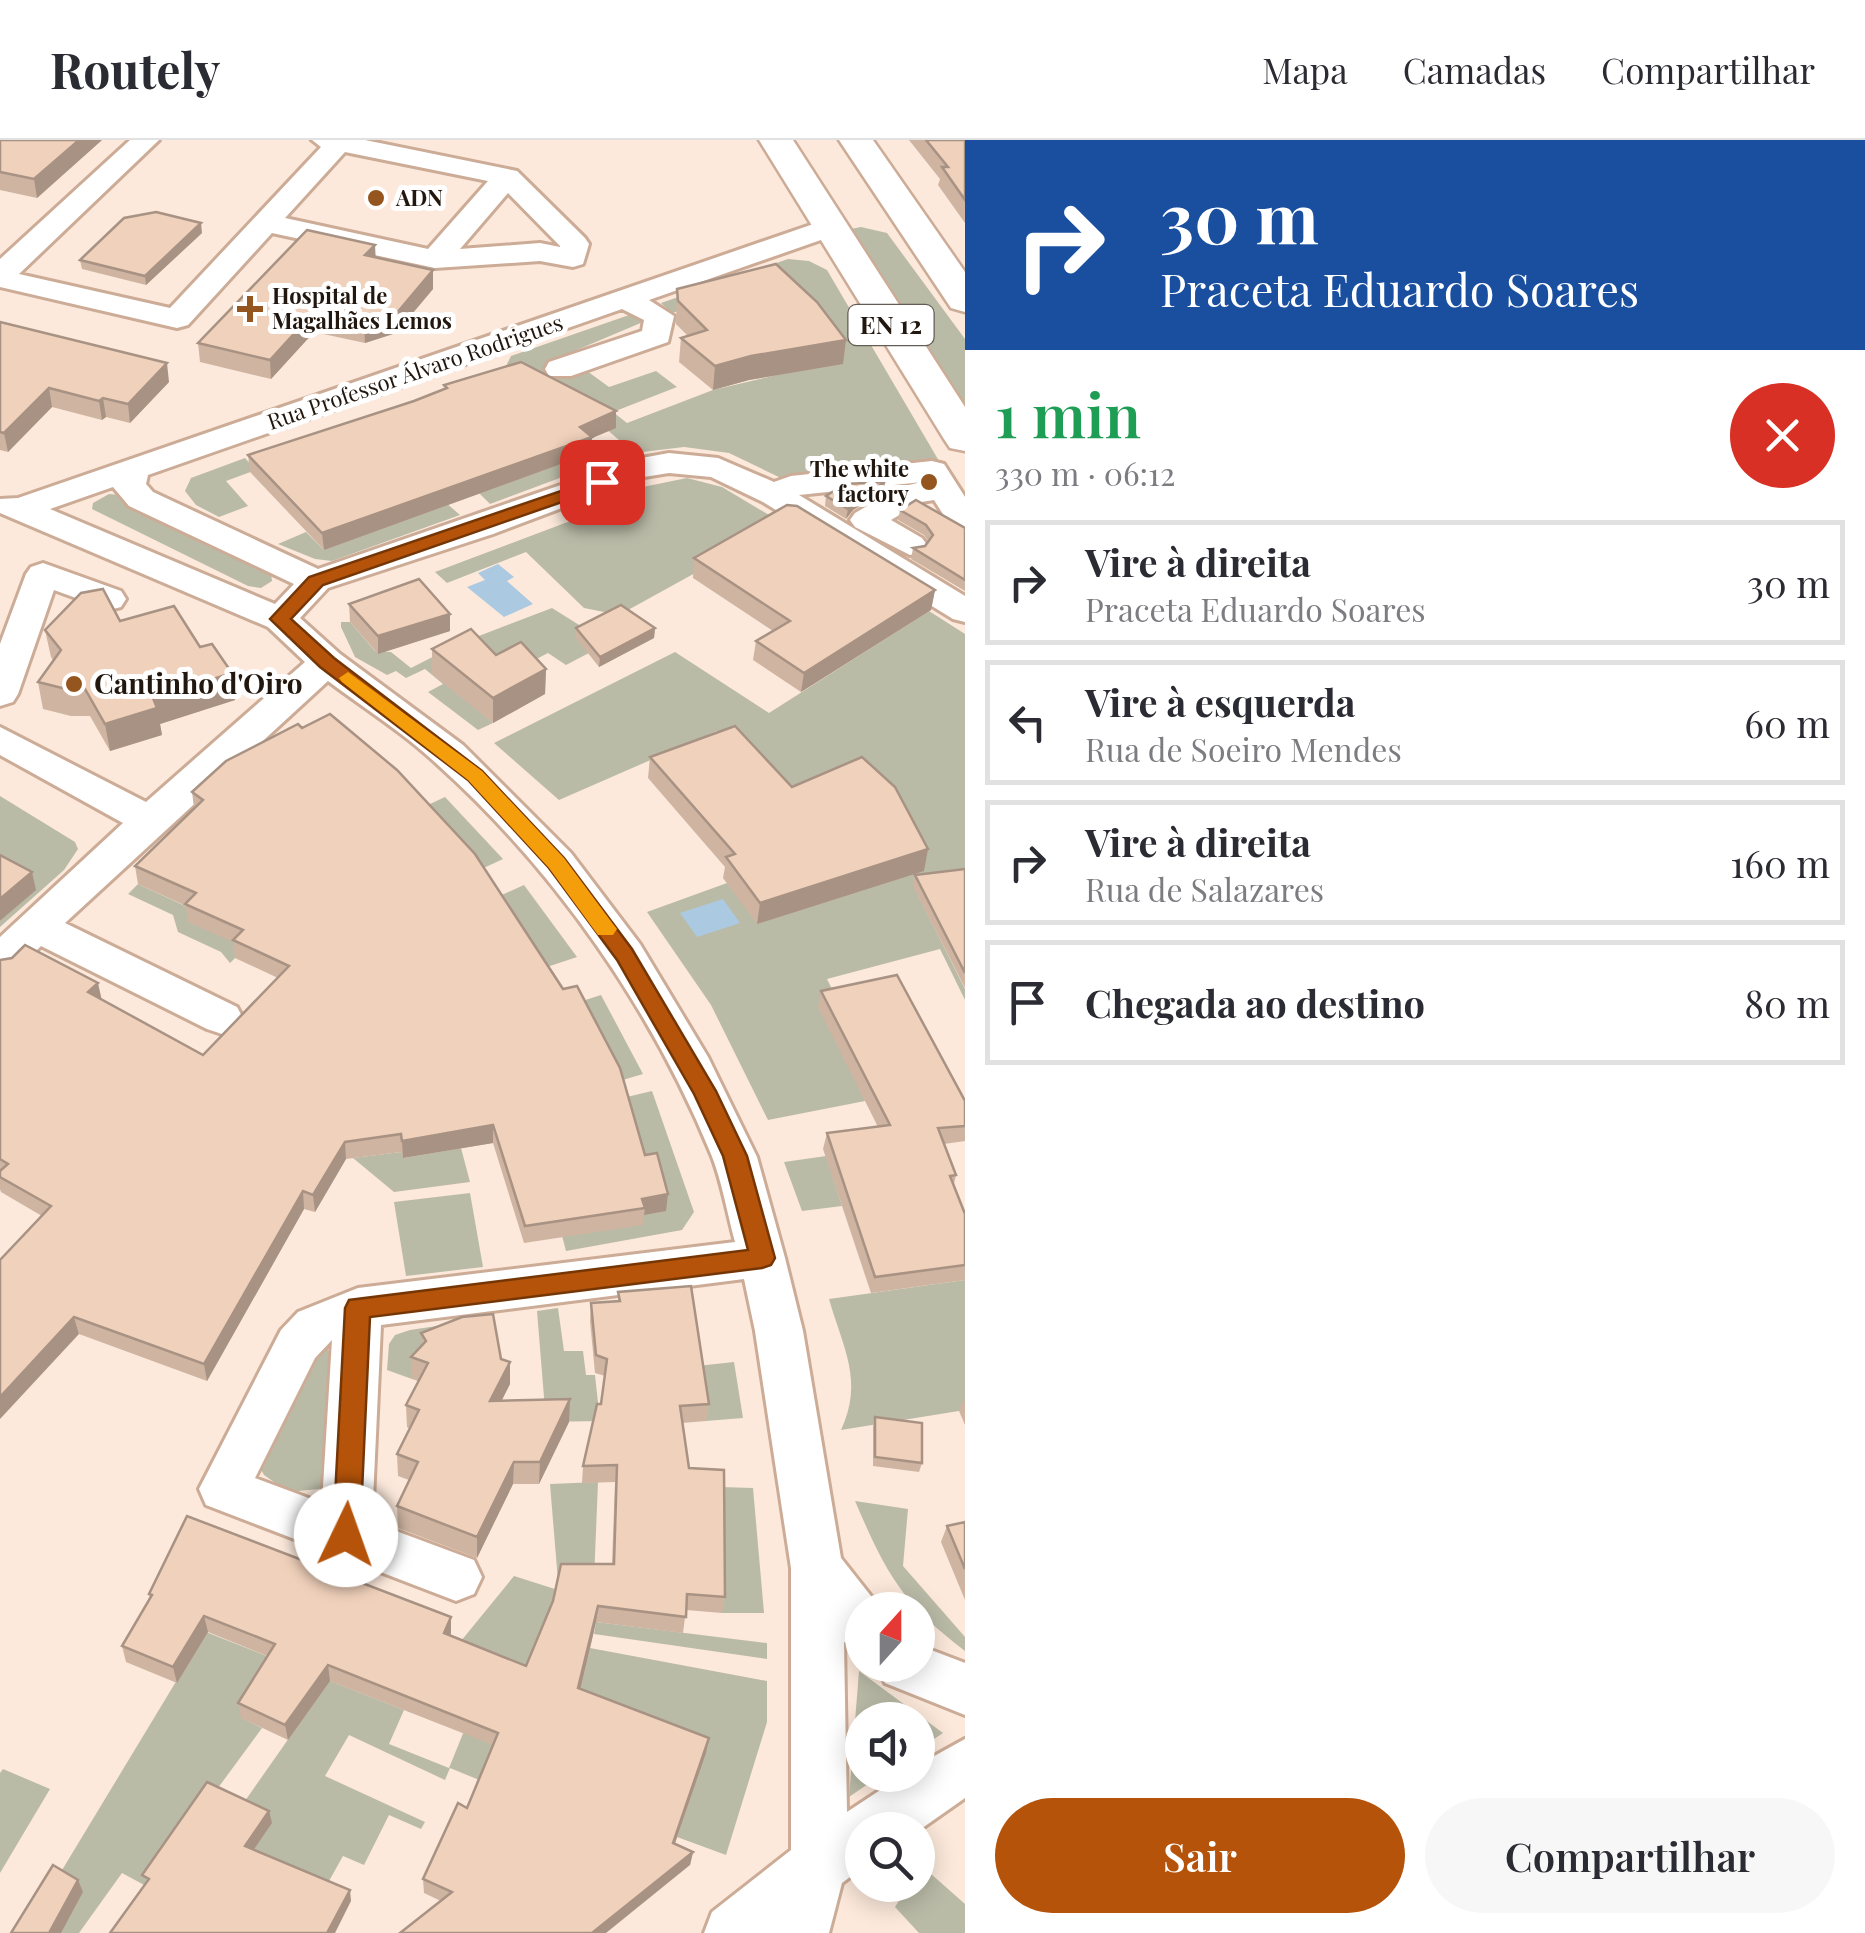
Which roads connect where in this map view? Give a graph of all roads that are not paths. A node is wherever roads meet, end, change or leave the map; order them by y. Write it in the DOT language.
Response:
graph roads {
  1 [pos="146,140"];
  2 [pos="776,140"];
  3 [pos="856,140"];
  4 [pos="332,141"];
  5 [pos="507,177"];
  6 [pos="266,223"];
  7 [pos="914,226"];
  8 [pos="828,228"];
  9 [pos="435,259"];
  10 [pos="0,277"];
  11 [pos="624,300"];
  12 [pos="965,300"];
  13 [pos="560,369"];
  14 [pos="965,439"];
  15 [pos="132,471"];
  16 [pos="775,494"];
  17 [pos="10,506"];
  18 [pos="957,511"];
  19 [pos="899,545"];
  20 [pos="965,577"];
  21 [pos="316,581"];
  22 [pos="109,599"];
  23 [pos="965,611"];
  24 [pos="280,619"];
  25 [pos="327,662"];
  26 [pos="0,694"];
  27 [pos="0,739"];
  28 [pos="148,821"];
  29 [pos="37,927"];
  30 [pos="0,962"];
  31 [pos="222,1018"];
  32 [pos="762,1258"];
  33 [pos="358,1308"];
  34 [pos="346,1535"];
  35 [pos="818,1568"];
  36 [pos="456,1576"];
  37 [pos="845,1602"];
  38 [pos="935,1677"];
  39 [pos="965,1688"];
  40 [pos="965,1766"];
  41 [pos="896,1812"];
  42 [pos="841,1848"];
  43 [pos="733,1933"];
  44 [pos="800,1933"];
  1 -- 10 [label="street"];
  2 -- 8 [label="main road, EN 12"];
  3 -- 7 [label="main road, EN 12"];
  4 -- 5 [label="street"];
  4 -- 6 [label="street"];
  5 -- 9 [label="street"];
  5 -- 9 [label="street"];
  6 -- 9 [label="street"];
  6 -- 10 [label="street"];
  7 -- 8 [label="main road"];
  7 -- 12 [label="main road, EN 12"];
  8 -- 11 [label="street, Rua Professor Álvaro Rodrigues"];
  8 -- 14 [label="main road, EN 12"];
  11 -- 13 [label="street"];
  11 -- 15 [label="street, Rua Professor Álvaro Rodrigues"];
  15 -- 17 [label="street, Rua Professor Álvaro Rodrigues"];
  15 -- 21 [label="street"];
  16 -- 18 [label="street"];
  16 -- 19 [label="street"];
  16 -- 21 [label="street"];
  17 -- 24 [label="street"];
  18 -- 19 [label="street"];
  18 -- 19 [label="street"];
  19 -- 20 [label="street"];
  19 -- 23 [label="street"];
  21 -- 24 [label="street"];
  22 -- 26 [label="street"];
  24 -- 25 [label="street"];
  25 -- 28 [label="street"];
  25 -- 32 [label="street"];
  27 -- 28 [label="street"];
  28 -- 29 [label="street"];
  29 -- 30 [label="street"];
  29 -- 31 [label="street"];
  32 -- 33 [label="street"];
  32 -- 35 [label="street"];
  33 -- 34 [label="street"];
  33 -- 34 [label="street"];
  34 -- 36 [label="street"];
  35 -- 37 [label="street"];
  35 -- 42 [label="street"];
  38 -- 39 [label="street"];
  40 -- 41 [label="street"];
  42 -- 43 [label="street"];
  42 -- 44 [label="street"];
}
